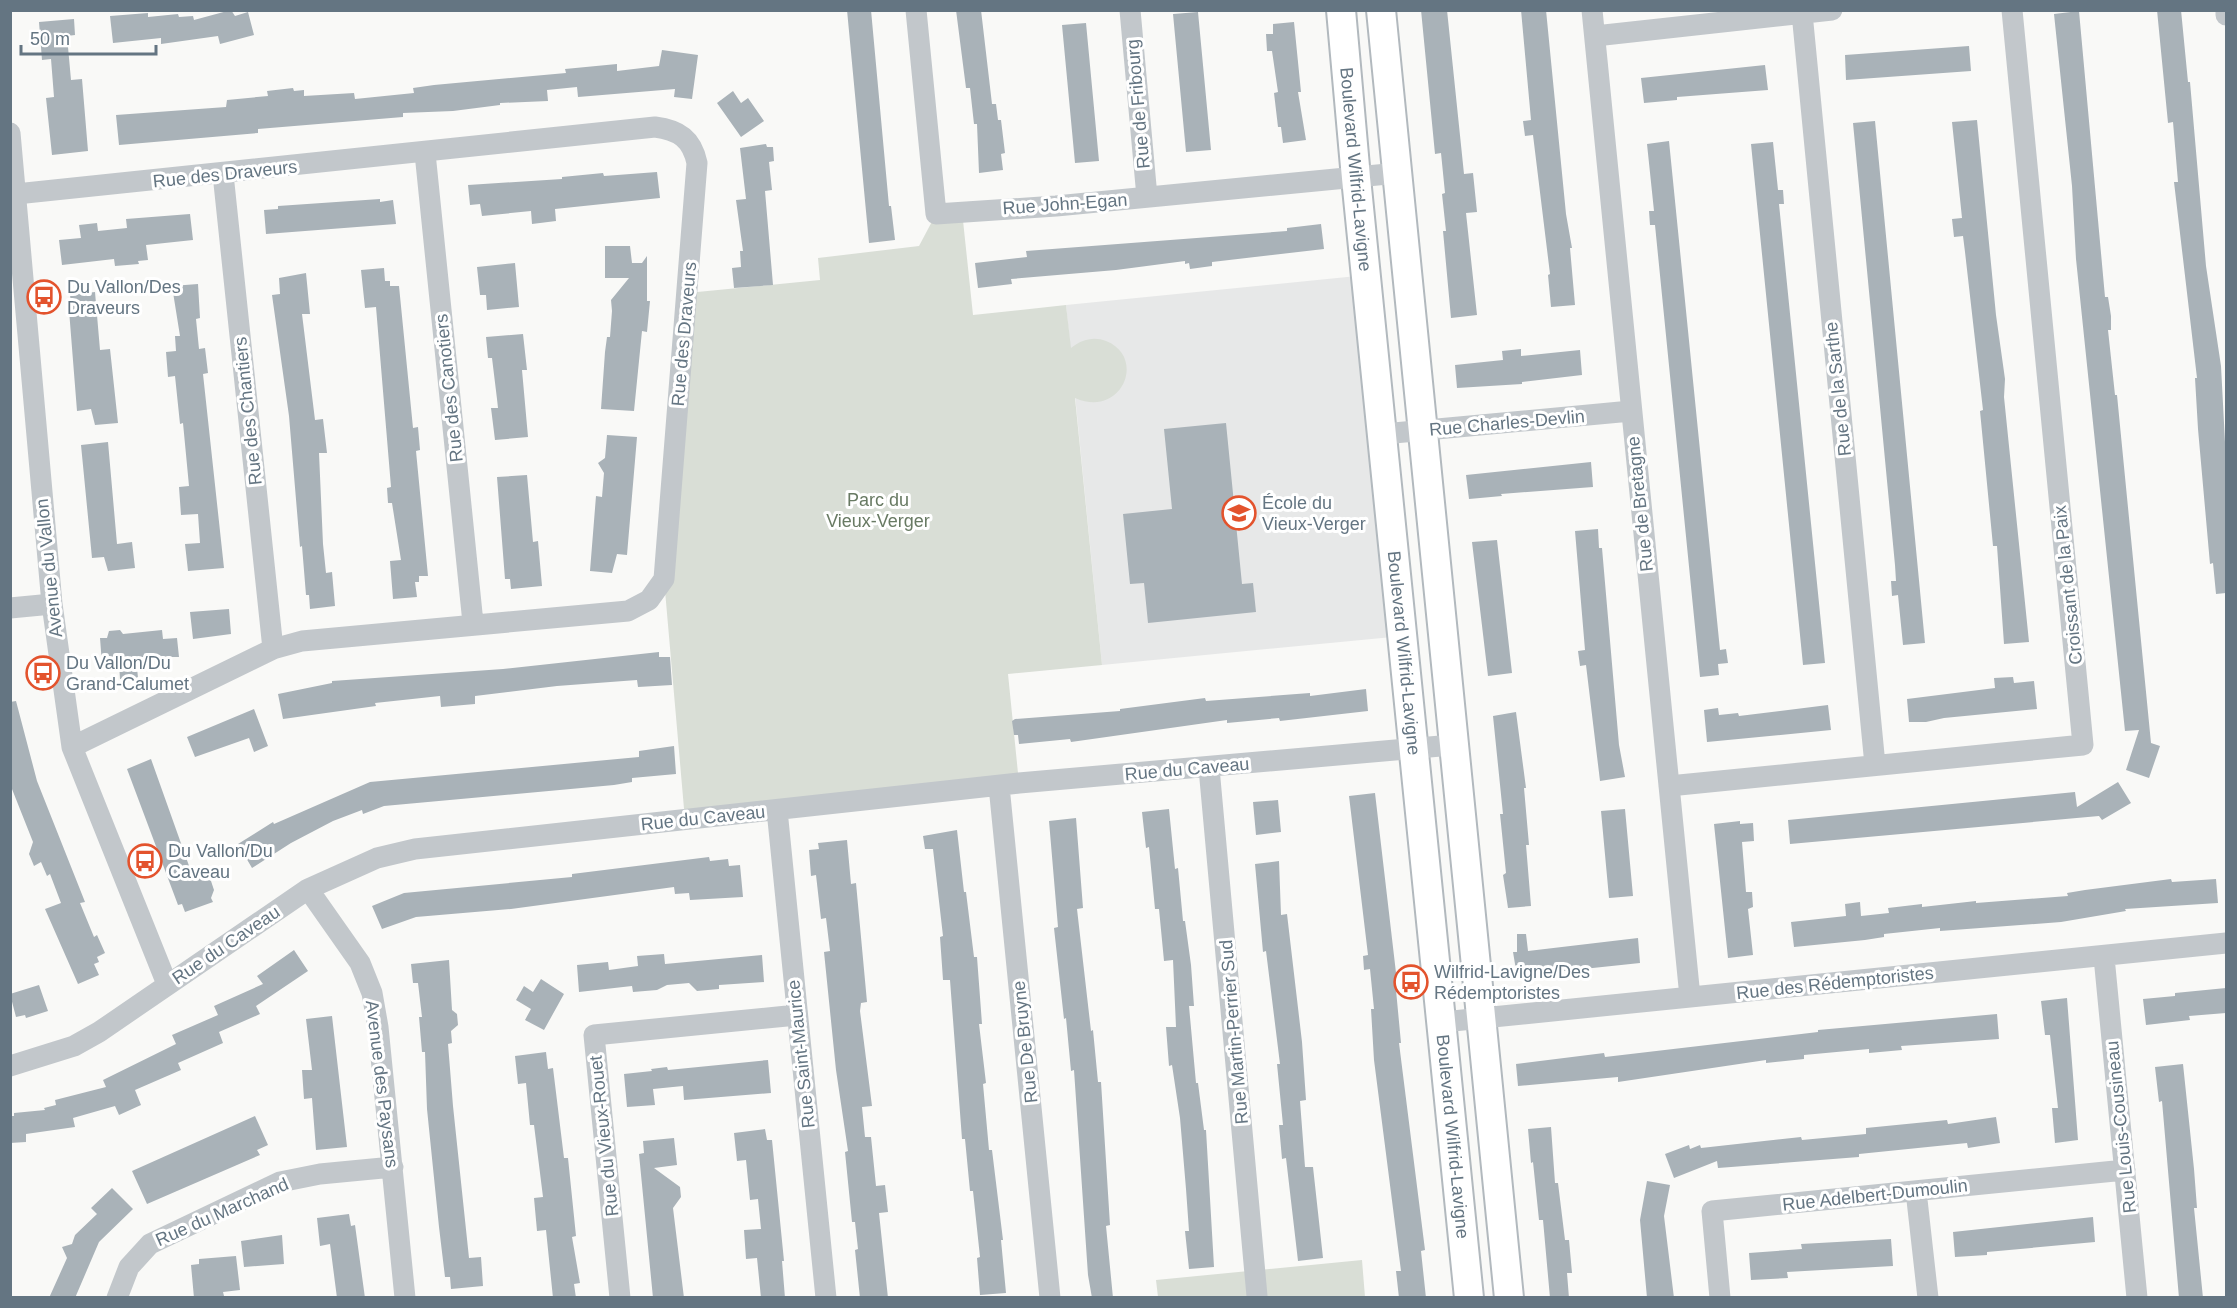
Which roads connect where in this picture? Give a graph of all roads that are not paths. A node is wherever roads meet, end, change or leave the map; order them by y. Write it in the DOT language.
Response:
graph roads {
  1 [pos="916,10"];
  2 [pos="1130,10"];
  3 [pos="1341,10"];
  4 [pos="1381,10"];
  5 [pos="1593,10"];
  6 [pos="1832,10"];
  7 [pos="2012,10"];
  8 [pos="1802,13"];
  9 [pos="1595,36"];
  10 [pos="10,133"];
  11 [pos="425,153"];
  12 [pos="1398,173"];
  13 [pos="223,174"];
  14 [pos="1356,178"];
  15 [pos="16,194"];
  16 [pos="1147,197"];
  17 [pos="1631,411"];
  18 [pos="1421,430"];
  19 [pos="1383,434"];
  20 [pos="52,604"];
  21 [pos="10,608"];
  22 [pos="473,623"];
  23 [pos="273,649"];
  24 [pos="1452,746"];
  25 [pos="72,747"];
  26 [pos="1415,748"];
  27 [pos="1875,765"];
  28 [pos="1209,768"];
  29 [pos="999,786"];
  30 [pos="1669,786"];
  31 [pos="777,810"];
  32 [pos="308,889"];
  33 [pos="2226,943"];
  34 [pos="2104,957"];
  35 [pos="168,984"];
  36 [pos="1690,997"];
  37 [pos="797,1015"];
  38 [pos="1480,1018"];
  39 [pos="1443,1022"];
  40 [pos="10,1066"];
  41 [pos="393,1167"];
  42 [pos="2125,1170"];
  43 [pos="1916,1191"];
  44 [pos="1257,1296"];
  45 [pos="117,1298"];
  46 [pos="405,1298"];
  47 [pos="620,1298"];
  48 [pos="826,1298"];
  49 [pos="1050,1298"];
  50 [pos="1469,1298"];
  51 [pos="1509,1298"];
  52 [pos="1720,1298"];
  53 [pos="1928,1298"];
  54 [pos="2137,1298"];
  1 -- 16 [label="street, Rue John-Egan"];
  2 -- 16 [label="street, Rue de Fribourg"];
  3 -- 14 [label="main road, Boulevard Wilfrid-Lavigne"];
  4 -- 12 [label="main road, Boulevard Wilfrid-Lavigne"];
  5 -- 9 [label="street, Rue de Bretagne"];
  6 -- 8 [label="street"];
  7 -- 27 [label="street, Croissant de la Paix"];
  8 -- 9 [label="street"];
  8 -- 27 [label="street, Rue de la Sarthe"];
  9 -- 17 [label="street, Rue de Bretagne"];
  10 -- 15 [label="street, Avenue du Vallon"];
  11 -- 13 [label="street, Rue des Draveurs"];
  11 -- 22 [label="street, Rue des Canotiers"];
  11 -- 22 [label="street, Rue des Draveurs"];
  12 -- 14 [label="street, Rue John-Egan"];
  12 -- 18 [label="main road, Boulevard Wilfrid-Lavigne"];
  13 -- 15 [label="street, Rue des Draveurs"];
  13 -- 23 [label="street, Rue des Chantiers"];
  14 -- 16 [label="street, Rue John-Egan"];
  14 -- 19 [label="main road, Boulevard Wilfrid-Lavigne"];
  15 -- 20 [label="street, Avenue du Vallon"];
  17 -- 18 [label="street, Rue Charles-Devlin"];
  17 -- 30 [label="street, Rue de Bretagne"];
  18 -- 19 [label="street, Rue Charles-Devlin"];
  18 -- 24 [label="main road, Boulevard Wilfrid-Lavigne"];
  19 -- 26 [label="main road, Boulevard Wilfrid-Lavigne"];
  20 -- 21 [label="street"];
  20 -- 25 [label="street, Avenue du Vallon"];
  22 -- 23 [label="street, Rue des Draveurs"];
  23 -- 25 [label="street, Rue des Draveurs"];
  24 -- 26 [label="street, Rue du Caveau"];
  24 -- 38 [label="main road, Boulevard Wilfrid-Lavigne"];
  25 -- 35 [label="street, Avenue du Vallon"];
  26 -- 28 [label="street, Rue du Caveau"];
  26 -- 39 [label="main road, Boulevard Wilfrid-Lavigne"];
  27 -- 30 [label="street, Croissant de la Paix"];
  28 -- 29 [label="street, Rue du Caveau"];
  28 -- 44 [label="street, Rue Martin-Perrier Sud"];
  29 -- 31 [label="street, Rue du Caveau"];
  29 -- 49 [label="street, Rue De Bruyne"];
  30 -- 36 [label="street, Rue de Bretagne"];
  31 -- 32 [label="street, Rue du Caveau"];
  31 -- 37 [label="street, Rue Saint-Maurice"];
  32 -- 35 [label="street, Rue du Caveau"];
  32 -- 41 [label="street, Avenue des Paysans"];
  33 -- 34 [label="street, Rue des Rédemptoristes"];
  34 -- 36 [label="street, Rue des Rédemptoristes"];
  34 -- 42 [label="street, Rue Louis-Cousineau"];
  35 -- 40 [label="street, Rue du Caveau"];
  36 -- 38 [label="street, Rue des Rédemptoristes"];
  37 -- 47 [label="street, Rue du Vieux-Rouet"];
  37 -- 48 [label="street, Rue Saint-Maurice"];
  38 -- 39 [label="street, Rue des Rédemptoristes"];
  38 -- 51 [label="main road, Boulevard Wilfrid-Lavigne"];
  39 -- 50 [label="main road, Boulevard Wilfrid-Lavigne"];
  41 -- 45 [label="street, Rue du Marchand"];
  41 -- 46 [label="street, Avenue des Paysans"];
  42 -- 43 [label="street, Rue Adelbert-Dumoulin"];
  42 -- 54 [label="street, Rue Louis-Cousineau"];
  43 -- 52 [label="street, Rue Adelbert-Dumoulin"];
  43 -- 53 [label="street"];
}
